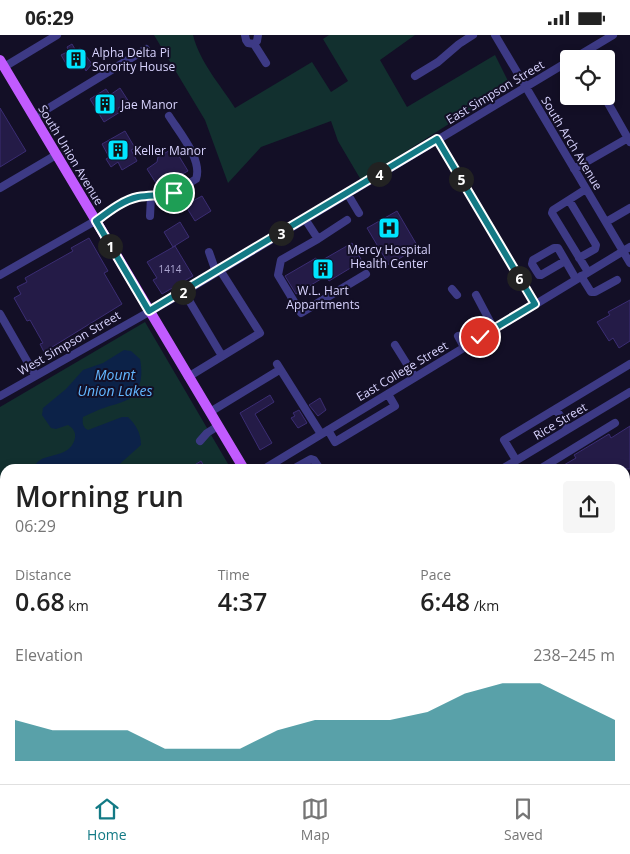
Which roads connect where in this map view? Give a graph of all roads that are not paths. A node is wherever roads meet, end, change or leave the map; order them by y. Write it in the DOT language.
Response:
graph roads {
  1 [pos="57,35"];
  2 [pos="246,35"];
  3 [pos="258,35"];
  4 [pos="473,35"];
  5 [pos="495,35"];
  6 [pos="614,35"];
  7 [pos="254,44"];
  8 [pos="146,49"];
  9 [pos="589,50"];
  10 [pos="266,63"];
  11 [pos="2,64"];
  12 [pos="560,66"];
  13 [pos="415,76"];
  14 [pos="525,87"];
  15 [pos="609,105"];
  16 [pos="169,116"];
  17 [pos="34,117"];
  18 [pos="437,139"];
  19 [pos="629,140"];
  20 [pos="56,155"];
  21 [pos="574,169"];
  22 [pos="0,188"];
  23 [pos="586,189"];
  24 [pos="347,193"];
  25 [pos="151,197"];
  26 [pos="569,200"];
  27 [pos="630,208"];
  28 [pos="359,213"];
  29 [pos="150,216"];
  30 [pos="306,219"];
  31 [pos="96,221"];
  32 [pos="347,221"];
  33 [pos="606,223"];
  34 [pos="318,239"];
  35 [pos="626,249"];
  36 [pos="208,251"];
  37 [pos="580,258"];
  38 [pos="565,261"];
  39 [pos="630,263"];
  40 [pos="218,271"];
  41 [pos="366,274"];
  42 [pos="0,275"];
  43 [pos="582,276"];
  44 [pos="618,279"];
  45 [pos="184,291"];
  46 [pos="476,295"];
  47 [pos="535,304"];
  48 [pos="149,311"];
  49 [pos="1,317"];
  50 [pos="473,327"];
  51 [pos="494,329"];
  52 [pos="458,336"];
  53 [pos="480,337"];
  54 [pos="395,345"];
  55 [pos="464,347"];
  56 [pos="222,356"];
  57 [pos="630,364"];
  58 [pos="35,375"];
  59 [pos="188,377"];
  60 [pos="415,377"];
  61 [pos="630,392"];
  62 [pos="388,393"];
  63 [pos="0,396"];
  64 [pos="556,409"];
  65 [pos="210,412"];
  66 [pos="615,423"];
  67 [pos="218,426"];
  68 [pos="568,429"];
  69 [pos="328,430"];
  70 [pos="320,434"];
  71 [pos="200,441"];
  72 [pos="285,456"];
  73 [pos="516,460"];
  74 [pos="241,464"];
  75 [pos="272,464"];
  76 [pos="291,464"];
  77 [pos="302,464"];
  78 [pos="317,464"];
  79 [pos="510,464"];
  80 [pos="548,464"];
  1 -- 11 [label="street"];
  2 -- 7 [label="street"];
  3 -- 7 [label="street"];
  4 -- 13 [label="street"];
  5 -- 14 [label="street, South Arch Avenue"];
  6 -- 9 [label="street"];
  7 -- 10 [label="street"];
  8 -- 17 [label="street"];
  11 -- 17 [label="main road, South Union Avenue"];
  12 -- 14 [label="street, East Simpson Street"];
  14 -- 18 [label="street, East Simpson Street"];
  14 -- 21 [label="street, South Arch Avenue"];
  15 -- 19 [label="street"];
  16 -- 25 [label="street"];
  17 -- 20 [label="main road, South Union Avenue"];
  18 -- 24 [label="street, East Simpson Street"];
  18 -- 47 [label="street"];
  19 -- 21 [label="street"];
  20 -- 22 [label="street"];
  20 -- 31 [label="main road, South Union Avenue"];
  21 -- 23 [label="street, South Arch Avenue"];
  23 -- 26 [label="street"];
  23 -- 33 [label="street, South Arch Avenue"];
  24 -- 28 [label="street"];
  24 -- 30 [label="street, East Simpson Street"];
  25 -- 29 [label="street"];
  25 -- 31 [label="street"];
  26 -- 37 [label="street"];
  26 -- 37 [label="street"];
  27 -- 33 [label="street"];
  30 -- 34 [label="street"];
  30 -- 40 [label="street, East Simpson Street"];
  31 -- 42 [label="street"];
  31 -- 48 [label="main road, South Union Avenue"];
  32 -- 34 [label="street"];
  33 -- 35 [label="street, South Arch Avenue"];
  34 -- 41 [label="street"];
  35 -- 39 [label="street, South Arch Avenue"];
  35 -- 43 [label="street, East College Street"];
  36 -- 40 [label="street"];
  37 -- 43 [label="street"];
  38 -- 43 [label="street"];
  40 -- 45 [label="street, East Simpson Street"];
  40 -- 56 [label="street"];
  43 -- 44 [label="street"];
  43 -- 47 [label="street, East College Street"];
  45 -- 48 [label="street, East Simpson Street"];
  45 -- 56 [label="street"];
  46 -- 51 [label="street"];
  47 -- 51 [label="street, East College Street"];
  48 -- 58 [label="street, West Simpson Street"];
  48 -- 59 [label="main road, South Union Avenue"];
  49 -- 58 [label="street"];
  50 -- 53 [label="street"];
  51 -- 53 [label="street, East College Street"];
  52 -- 55 [label="street"];
  53 -- 55 [label="street, East College Street"];
  54 -- 60 [label="street"];
  55 -- 60 [label="street, East College Street"];
  56 -- 59 [label="street"];
  57 -- 64 [label="street"];
  58 -- 63 [label="street, West Simpson Street"];
  59 -- 65 [label="main road, South Union Avenue"];
  60 -- 62 [label="street, East College Street"];
  61 -- 68 [label="street, Rice Street"];
  62 -- 69 [label="street, East College Street"];
  62 -- 69 [label="street"];
  64 -- 68 [label="street"];
  64 -- 73 [label="street"];
  65 -- 67 [label="main road, South Union Avenue"];
  65 -- 70 [label="street"];
  66 -- 80 [label="street"];
  67 -- 71 [label="street"];
  67 -- 74 [label="main road, South Union Avenue"];
  68 -- 73 [label="street, Rice Street"];
  69 -- 70 [label="street, East College Street"];
  70 -- 72 [label="street, East College Street"];
  72 -- 75 [label="street, East College Street"];
  72 -- 76 [label="street"];
  73 -- 79 [label="street, Rice Street"];
  77 -- 78 [label="street"];
}
